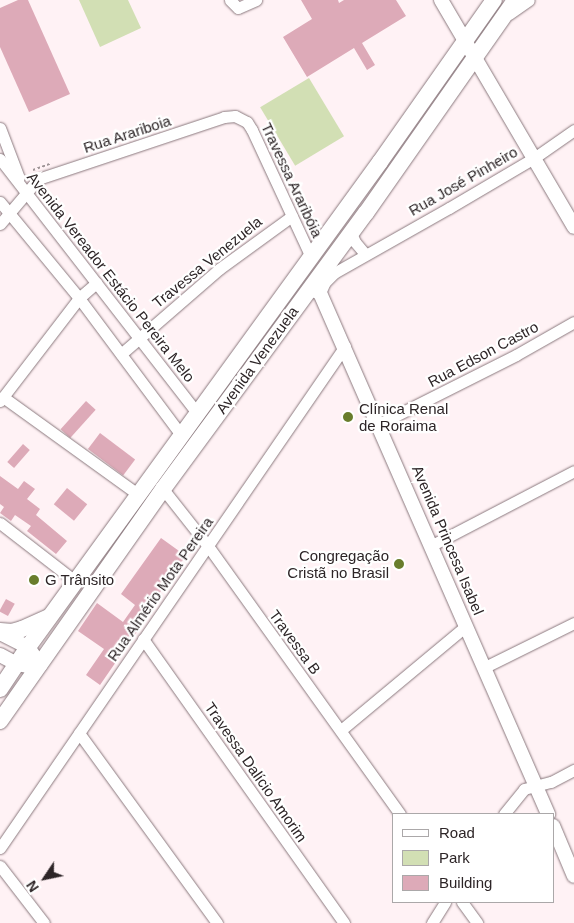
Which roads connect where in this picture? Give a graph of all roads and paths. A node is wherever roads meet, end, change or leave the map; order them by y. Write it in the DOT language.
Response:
graph roads {
  1 [pos="230,0"];
  2 [pos="256,0"];
  3 [pos="441,0"];
  4 [pos="494,0"];
  5 [pos="515,0"];
  6 [pos="529,0"];
  7 [pos="500,21"];
  8 [pos="465,42"];
  9 [pos="475,58"];
  10 [pos="242,118"];
  11 [pos="0,128"];
  12 [pos="574,130"];
  13 [pos="534,158"];
  14 [pos="0,159"];
  15 [pos="376,167"];
  16 [pos="390,179"];
  17 [pos="23,186"];
  18 [pos="0,202"];
  19 [pos="8,213"];
  20 [pos="292,216"];
  21 [pos="0,224"];
  22 [pos="574,226"];
  23 [pos="351,233"];
  24 [pos="365,254"];
  25 [pos="311,257"];
  26 [pos="96,282"];
  27 [pos="314,292"];
  28 [pos="79,298"];
  29 [pos="574,322"];
  30 [pos="263,324"];
  31 [pos="140,338"];
  32 [pos="274,339"];
  33 [pos="345,346"];
  34 [pos="121,354"];
  35 [pos="2,399"];
  36 [pos="198,414"];
  37 [pos="379,424"];
  38 [pos="182,436"];
  39 [pos="574,471"];
  40 [pos="163,489"];
  41 [pos="139,495"];
  42 [pos="0,522"];
  43 [pos="432,544"];
  44 [pos="208,546"];
  45 [pos="76,582"];
  46 [pos="51,616"];
  47 [pos="574,623"];
  48 [pos="466,626"];
  49 [pos="0,632"];
  50 [pos="143,639"];
  51 [pos="28,647"];
  52 [pos="0,655"];
  53 [pos="17,664"];
  54 [pos="39,666"];
  55 [pos="485,667"];
  56 [pos="0,689"];
  57 [pos="0,721"];
  58 [pos="340,730"];
  59 [pos="79,733"];
  60 [pos="574,770"];
  61 [pos="536,785"];
  62 [pos="399,813"];
  63 [pos="505,813"];
  64 [pos="548,813"];
  65 [pos="554,828"];
  66 [pos="0,848"];
  67 [pos="0,866"];
  68 [pos="574,876"];
  69 [pos="445,903"];
  70 [pos="463,903"];
  71 [pos="44,923"];
  72 [pos="217,923"];
  73 [pos="344,923"];
  74 [pos="432,923"];
  75 [pos="477,923"];
  1 -- 2 [label="street"];
  3 -- 8 [label="main road"];
  4 -- 8 [label="highway, Avenida Venezuela"];
  5 -- 7 [label="highway, Avenida Venezuela"];
  6 -- 7 [label="street"];
  7 -- 9 [label="highway, Avenida Venezuela"];
  8 -- 9 [label="main road"];
  8 -- 15 [label="highway, Avenida Venezuela"];
  9 -- 13 [label="main road"];
  9 -- 16 [label="highway, Avenida Venezuela"];
  10 -- 17 [label="street, Rua Arariboia"];
  10 -- 20 [label="street, Travessa Araribóia"];
  11 -- 17 [label="street"];
  12 -- 13 [label="street, Rua José Pinheiro"];
  13 -- 22 [label="main road"];
  13 -- 24 [label="street, Rua José Pinheiro"];
  14 -- 17 [label="street, Avenida Vereador Estácio Pereira Melo"];
  15 -- 16 [label="highway"];
  15 -- 25 [label="highway, Avenida Venezuela"];
  16 -- 23 [label="highway, Avenida Venezuela"];
  17 -- 19 [label="street, Rua Arariboia"];
  17 -- 26 [label="street, Avenida Vereador Estácio Pereira Melo"];
  18 -- 19 [label="street"];
  19 -- 21 [label="street, Rua Arariboia"];
  19 -- 28 [label="street"];
  20 -- 25 [label="street, Travessa Araribóia"];
  20 -- 31 [label="street, Travessa Venezuela"];
  23 -- 24 [label="street"];
  23 -- 27 [label="highway, Avenida Venezuela"];
  24 -- 27 [label="street, Rua José Pinheiro"];
  25 -- 30 [label="highway, Avenida Venezuela"];
  26 -- 28 [label="street"];
  26 -- 31 [label="street, Avenida Vereador Estácio Pereira Melo"];
  27 -- 32 [label="highway, Avenida Venezuela"];
  27 -- 33 [label="main road, Avenida Princesa Isabel"];
  28 -- 34 [label="street"];
  28 -- 35 [label="street"];
  29 -- 37 [label="street, Rua Edson Castro"];
  30 -- 32 [label="highway"];
  30 -- 36 [label="highway, Avenida Venezuela"];
  31 -- 34 [label="street, Travessa Venezuela"];
  31 -- 36 [label="street, Avenida Vereador Estácio Pereira Melo"];
  32 -- 40 [label="highway, Avenida Venezuela"];
  33 -- 37 [label="main road, Avenida Princesa Isabel"];
  33 -- 44 [label="street, Rua Almério Mota Pereira"];
  34 -- 38 [label="street"];
  35 -- 41 [label="street"];
  36 -- 38 [label="highway, Avenida Venezuela"];
  37 -- 43 [label="main road, Avenida Princesa Isabel"];
  38 -- 41 [label="highway, Avenida Venezuela"];
  39 -- 43 [label="street"];
  40 -- 44 [label="street, Travessa B"];
  40 -- 54 [label="highway, Avenida Venezuela"];
  41 -- 45 [label="highway, Avenida Venezuela"];
  42 -- 45 [label="street"];
  43 -- 48 [label="main road, Avenida Princesa Isabel"];
  44 -- 50 [label="street, Rua Almério Mota Pereira"];
  44 -- 58 [label="street, Travessa B"];
  45 -- 46 [label="highway, Avenida Venezuela"];
  46 -- 49 [label="highway"];
  46 -- 51 [label="highway, Avenida Venezuela"];
  47 -- 55 [label="street"];
  48 -- 55 [label="main road, Avenida Princesa Isabel"];
  48 -- 58 [label="street"];
  49 -- 51 [label="main road"];
  50 -- 59 [label="street, Rua Almério Mota Pereira"];
  50 -- 73 [label="street, Travessa Dalício Amorim"];
  51 -- 53 [label="highway, Avenida Venezuela"];
  51 -- 54 [label="main road"];
  52 -- 53 [label="main road"];
  53 -- 54 [label="main road"];
  53 -- 56 [label="highway, Avenida Venezuela"];
  54 -- 57 [label="highway, Avenida Venezuela"];
  55 -- 61 [label="main road, Avenida Princesa Isabel"];
  58 -- 62 [label="street, Travessa B"];
  59 -- 66 [label="street, Rua Almério Mota Pereira"];
  59 -- 72 [label="street"];
  60 -- 61 [label="street"];
  61 -- 63 [label="street"];
  61 -- 64 [label="main road, Avenida Princesa Isabel"];
  65 -- 68 [label="main road"];
  67 -- 71 [label="street"];
  69 -- 74 [label="street"];
  70 -- 75 [label="street"];
}
